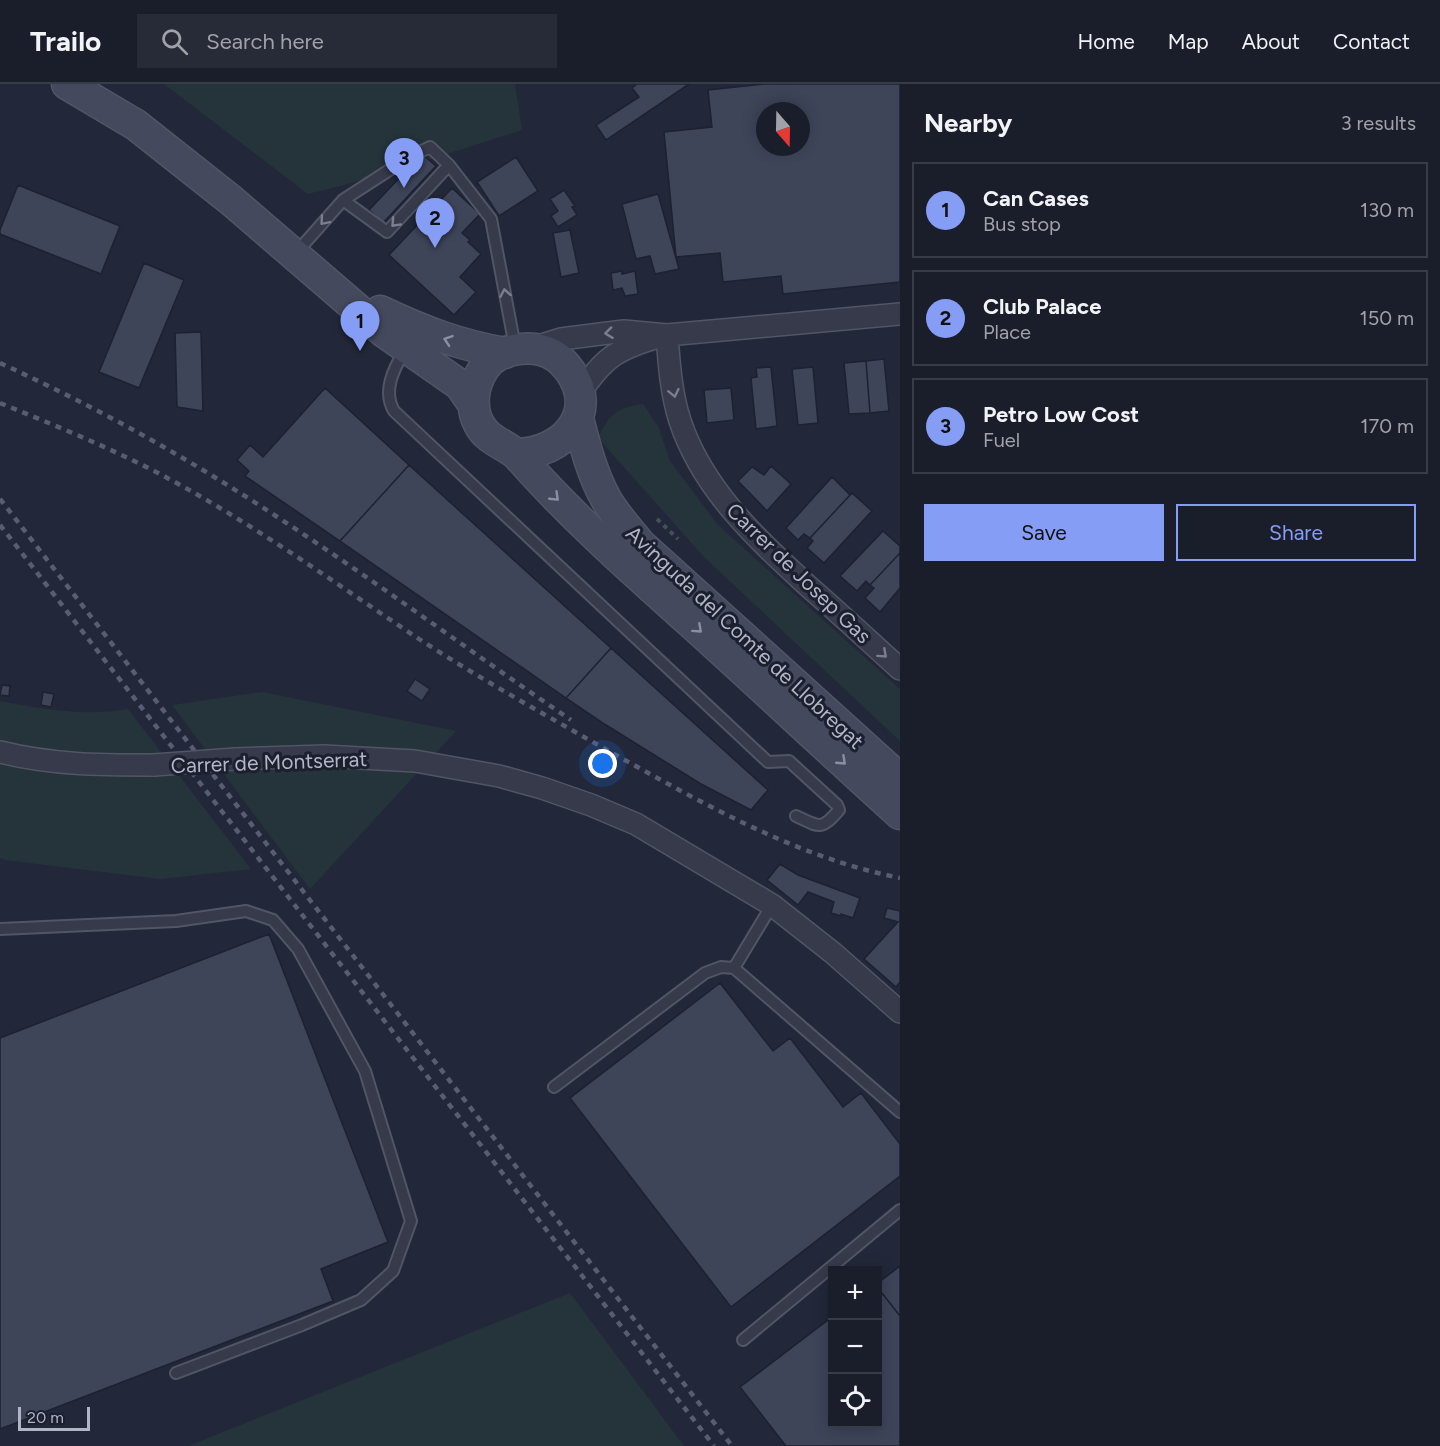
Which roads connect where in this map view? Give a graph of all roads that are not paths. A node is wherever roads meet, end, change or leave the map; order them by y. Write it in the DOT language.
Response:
graph roads {
  1 [pos="67,84"];
  2 [pos="450,165"];
  3 [pos="343,200"];
  4 [pos="295,254"];
  5 [pos="333,288"];
  6 [pos="900,314"];
  7 [pos="667,335"];
  8 [pos="407,347"];
  9 [pos="517,350"];
  10 [pos="474,405"];
  11 [pos="579,406"];
  12 [pos="516,454"];
  13 [pos="900,669"];
  14 [pos="0,752"];
  15 [pos="900,778"];
  16 [pos="900,814"];
  17 [pos="796,816"];
  18 [pos="772,905"];
  19 [pos="0,929"];
  20 [pos="734,968"];
  21 [pos="900,1012"];
  22 [pos="554,1087"];
  23 [pos="900,1112"];
  24 [pos="900,1210"];
  25 [pos="743,1340"];
  26 [pos="176,1373"];
  1 -- 4 [label="main road"];
  2 -- 3 [label="lane"];
  2 -- 3 [label="lane, one-way"];
  9 -- 2 [label="lane, one-way"];
  3 -- 4 [label="lane, one-way"];
  4 -- 5 [label="main road"];
  5 -- 8 [label="main road"];
  9 -- 5 [label="main road, one-way"];
  6 -- 7 [label="street"];
  7 -- 9 [label="street, one-way"];
  7 -- 11 [label="street"];
  7 -- 13 [label="street, Carrer de Josep Gas, one-way"];
  8 -- 10 [label="main road"];
  8 -- 17 [label="lane"];
  9 -- 10 [label="main road"];
  9 -- 11 [label="main road"];
  10 -- 12 [label="main road"];
  11 -- 12 [label="main road"];
  11 -- 15 [label="main road, Avinguda del Comte de Llobregat"];
  12 -- 16 [label="main road, one-way"];
  14 -- 18 [label="street, Carrer de Montserrat, bridge"];
  18 -- 20 [label="lane"];
  18 -- 21 [label="street, Carrer de Montserrat"];
  19 -- 26 [label="lane"];
  20 -- 22 [label="lane"];
  20 -- 23 [label="lane"];
  24 -- 25 [label="lane"];
}
